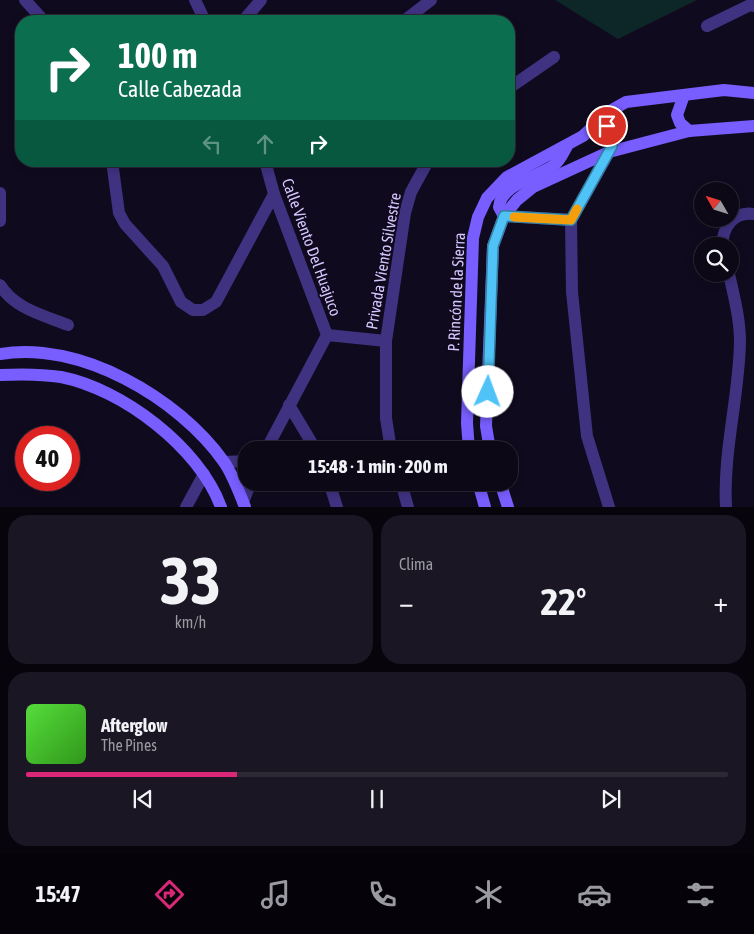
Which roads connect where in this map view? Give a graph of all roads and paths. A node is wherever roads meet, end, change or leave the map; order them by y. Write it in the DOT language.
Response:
graph roads {
  1 [pos="25,0"];
  2 [pos="195,0"];
  3 [pos="261,0"];
  4 [pos="431,0"];
  5 [pos="754,6"];
  6 [pos="39,15"];
  7 [pos="203,15"];
  8 [pos="248,15"];
  9 [pos="412,15"];
  10 [pos="707,26"];
  11 [pos="554,57"];
  12 [pos="515,84"];
  13 [pos="754,93"];
  14 [pos="684,95"];
  15 [pos="597,124"];
  16 [pos="754,126"];
  17 [pos="689,131"];
  18 [pos="567,146"];
  19 [pos="609,152"];
  20 [pos="113,167"];
  21 [pos="268,167"];
  22 [pos="425,167"];
  23 [pos="0,193"];
  24 [pos="274,194"];
  25 [pos="754,214"];
  26 [pos="504,216"];
  27 [pos="571,220"];
  28 [pos="0,221"];
  29 [pos="723,237"];
  30 [pos="730,282"];
  31 [pos="0,285"];
  32 [pos="68,325"];
  33 [pos="327,335"];
  34 [pos="386,340"];
  35 [pos="0,354"];
  36 [pos="0,375"];
  37 [pos="290,406"];
  38 [pos="271,441"];
  39 [pos="311,441"];
  40 [pos="390,441"];
  41 [pos="468,441"];
  42 [pos="488,441"];
  43 [pos="238,461"];
  44 [pos="224,462"];
  45 [pos="204,474"];
  46 [pos="248,491"];
  47 [pos="332,491"];
  48 [pos="404,491"];
  49 [pos="481,491"];
  50 [pos="503,491"];
  51 [pos="244,504"];
  52 [pos="187,506"];
  53 [pos="221,506"];
  54 [pos="337,506"];
  55 [pos="408,506"];
  56 [pos="485,506"];
  57 [pos="508,506"];
  58 [pos="609,506"];
  59 [pos="726,506"];
  1 -- 6 [label="street"];
  2 -- 7 [label="street"];
  3 -- 8 [label="street"];
  4 -- 9 [label="street"];
  5 -- 10 [label="street"];
  11 -- 12 [label="street"];
  13 -- 14 [label="street, P. Rincón de la Sierra"];
  14 -- 15 [label="street, P. Rincón de la Sierra"];
  14 -- 17 [label="street"];
  15 -- 18 [label="street, P. Rincón de la Sierra"];
  15 -- 19 [label="street"];
  16 -- 17 [label="street"];
  17 -- 19 [label="street"];
  18 -- 26 [label="street"];
  18 -- 41 [label="street, P. Rincón de la Sierra"];
  19 -- 26 [label="street"];
  19 -- 27 [label="street"];
  20 -- 24 [label="street"];
  21 -- 24 [label="street, Calle Viento Del Huajuco"];
  22 -- 34 [label="street, Privada Viento Silvestre"];
  23 -- 28 [label="street"];
  24 -- 33 [label="street, Calle Viento Del Huajuco"];
  25 -- 29 [label="street"];
  26 -- 27 [label="street"];
  26 -- 42 [label="street"];
  27 -- 58 [label="street"];
  30 -- 59 [label="street"];
  31 -- 32 [label="street"];
  33 -- 34 [label="street"];
  33 -- 37 [label="street, Calle Viento Del Huajuco"];
  34 -- 40 [label="street, Privada Viento Silvestre"];
  35 -- 44 [label="street"];
  36 -- 45 [label="street"];
  37 -- 38 [label="street, Calle Viento Del Huajuco"];
  37 -- 39 [label="street"];
  43 -- 44 [label="street"];
  44 -- 51 [label="street"];
  45 -- 52 [label="street"];
  45 -- 53 [label="street"];
  46 -- 51 [label="street"];
  47 -- 54 [label="street"];
  48 -- 55 [label="street"];
  49 -- 56 [label="street"];
  50 -- 57 [label="street"];
}
